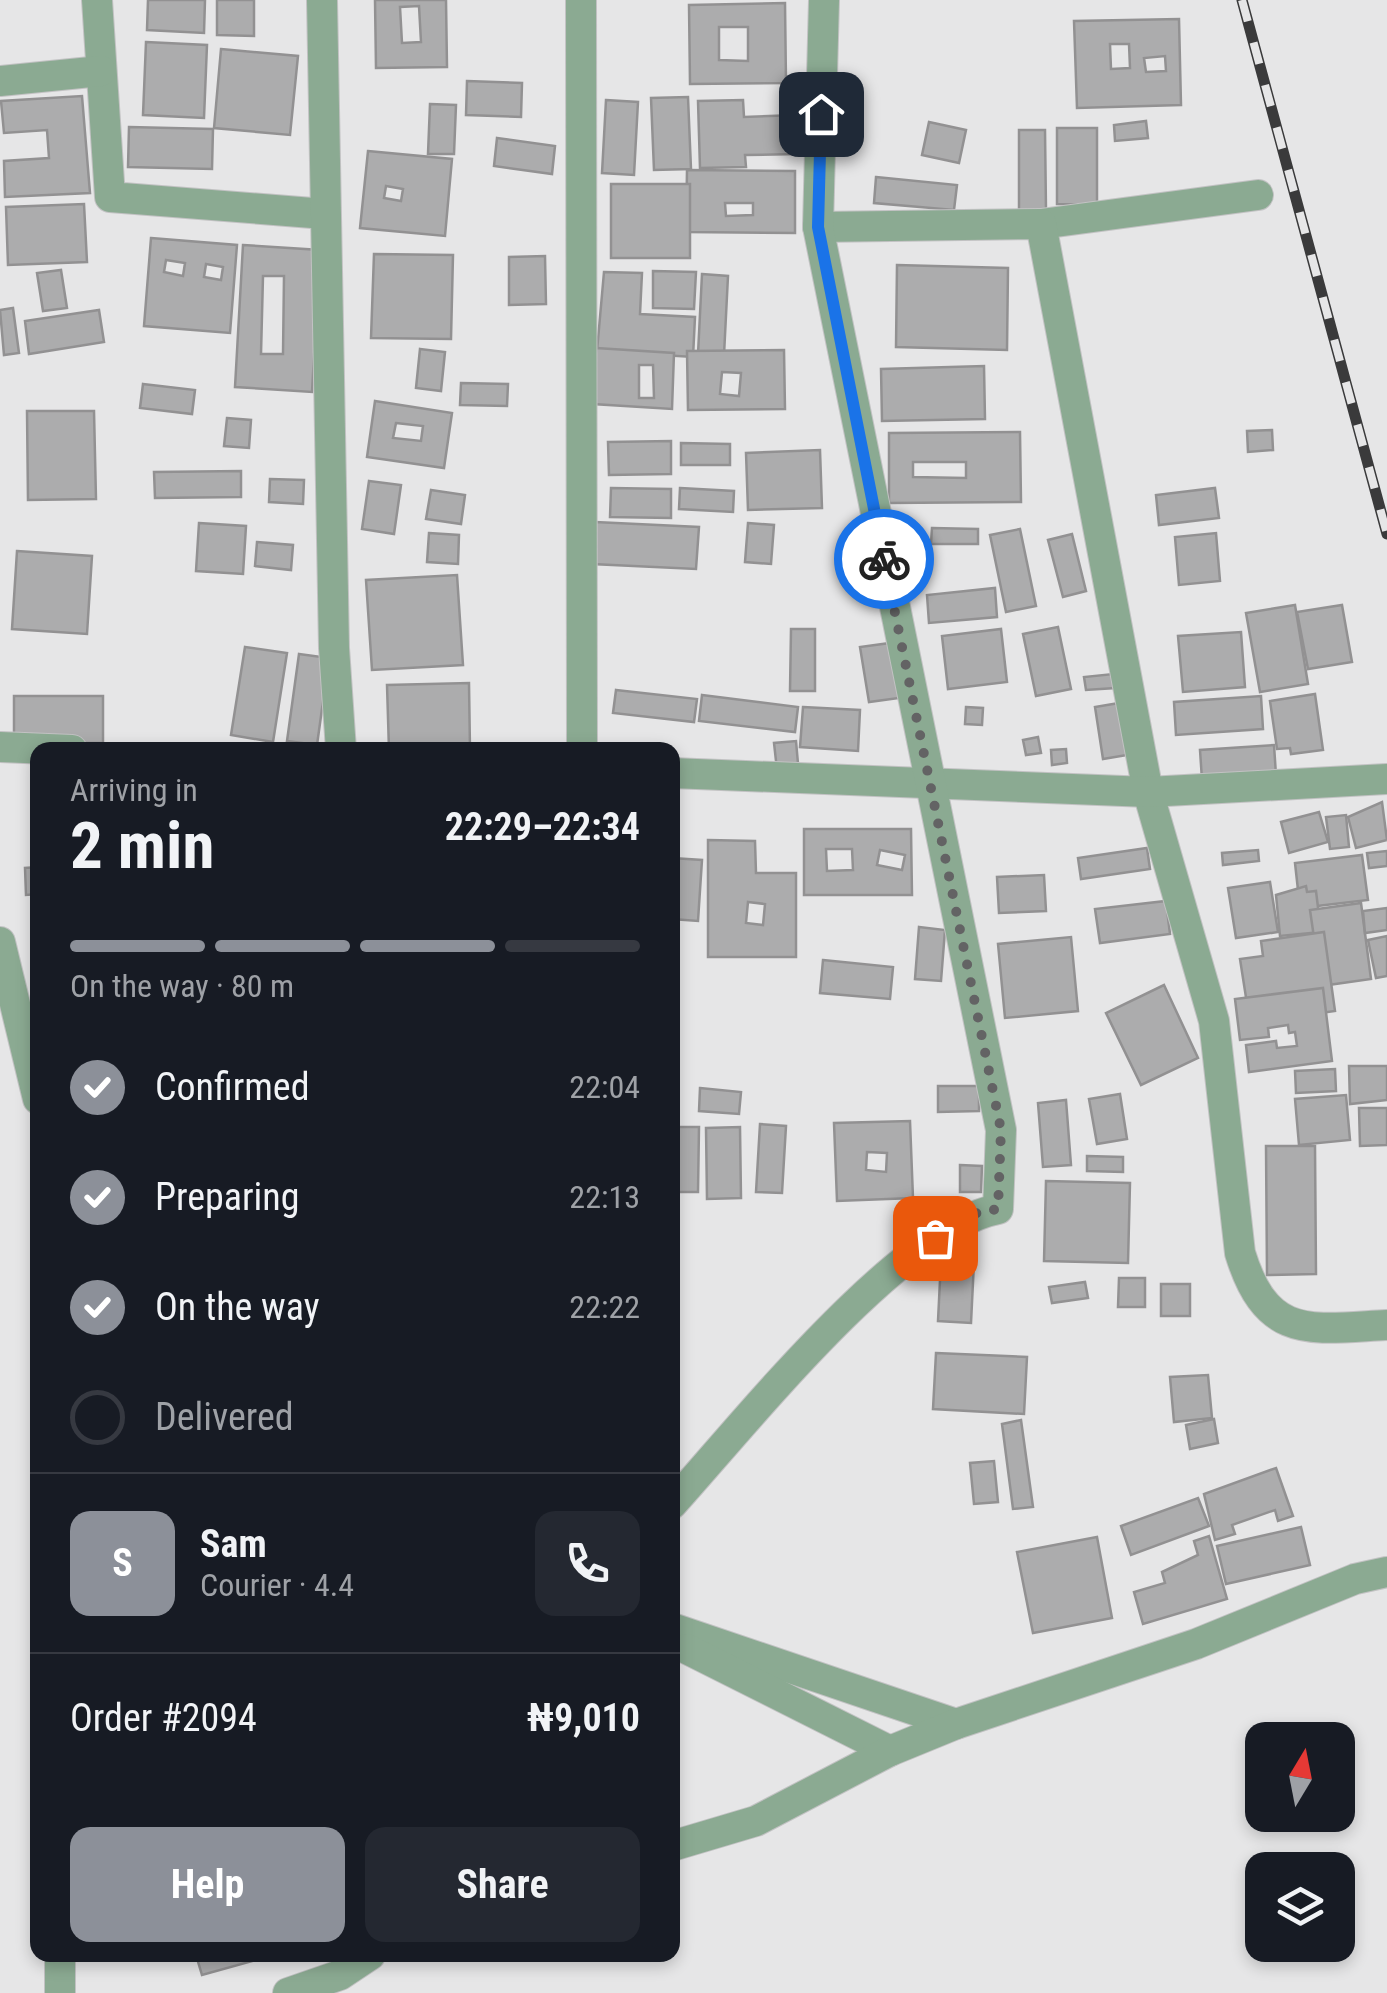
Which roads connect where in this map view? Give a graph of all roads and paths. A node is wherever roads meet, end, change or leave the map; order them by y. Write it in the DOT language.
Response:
graph roads {
  1 [pos="97,0"];
  2 [pos="322,0"];
  3 [pos="581,0"];
  4 [pos="824,0"];
  5 [pos="102,71"];
  6 [pos="0,81"];
  7 [pos="1258,195"];
  8 [pos="325,214"];
  9 [pos="1041,224"];
  10 [pos="818,227"];
  11 [pos="341,742"];
  12 [pos="582,742"];
  13 [pos="0,747"];
  14 [pos="30,748"];
  15 [pos="680,773"];
  16 [pos="1387,779"];
  17 [pos="929,783"];
  18 [pos="1148,792"];
  19 [pos="0,942"];
  20 [pos="30,1066"];
  21 [pos="1387,1325"];
  22 [pos="680,1495"];
  23 [pos="1387,1572"];
  24 [pos="680,1631"];
  25 [pos="680,1646"];
  26 [pos="956,1724"];
  27 [pos="890,1751"];
  28 [pos="680,1844"];
  29 [pos="60,1962"];
  30 [pos="360,1962"];
  31 [pos="60,1993"];
  32 [pos="288,1993"];
  1 -- 5 [label="street"];
  2 -- 8 [label="street"];
  3 -- 12 [label="street"];
  4 -- 10 [label="street"];
  5 -- 6 [label="street"];
  5 -- 8 [label="street"];
  7 -- 9 [label="street"];
  8 -- 11 [label="street"];
  9 -- 10 [label="street"];
  9 -- 18 [label="street"];
  10 -- 17 [label="street"];
  13 -- 14 [label="street"];
  15 -- 17 [label="street"];
  16 -- 18 [label="street"];
  17 -- 18 [label="street"];
  17 -- 22 [label="street"];
  18 -- 21 [label="street"];
  19 -- 20 [label="street"];
  23 -- 26 [label="street"];
  24 -- 26 [label="street"];
  25 -- 27 [label="street"];
  26 -- 27 [label="street"];
  27 -- 28 [label="street"];
  29 -- 31 [label="street"];
  30 -- 32 [label="street"];
}
